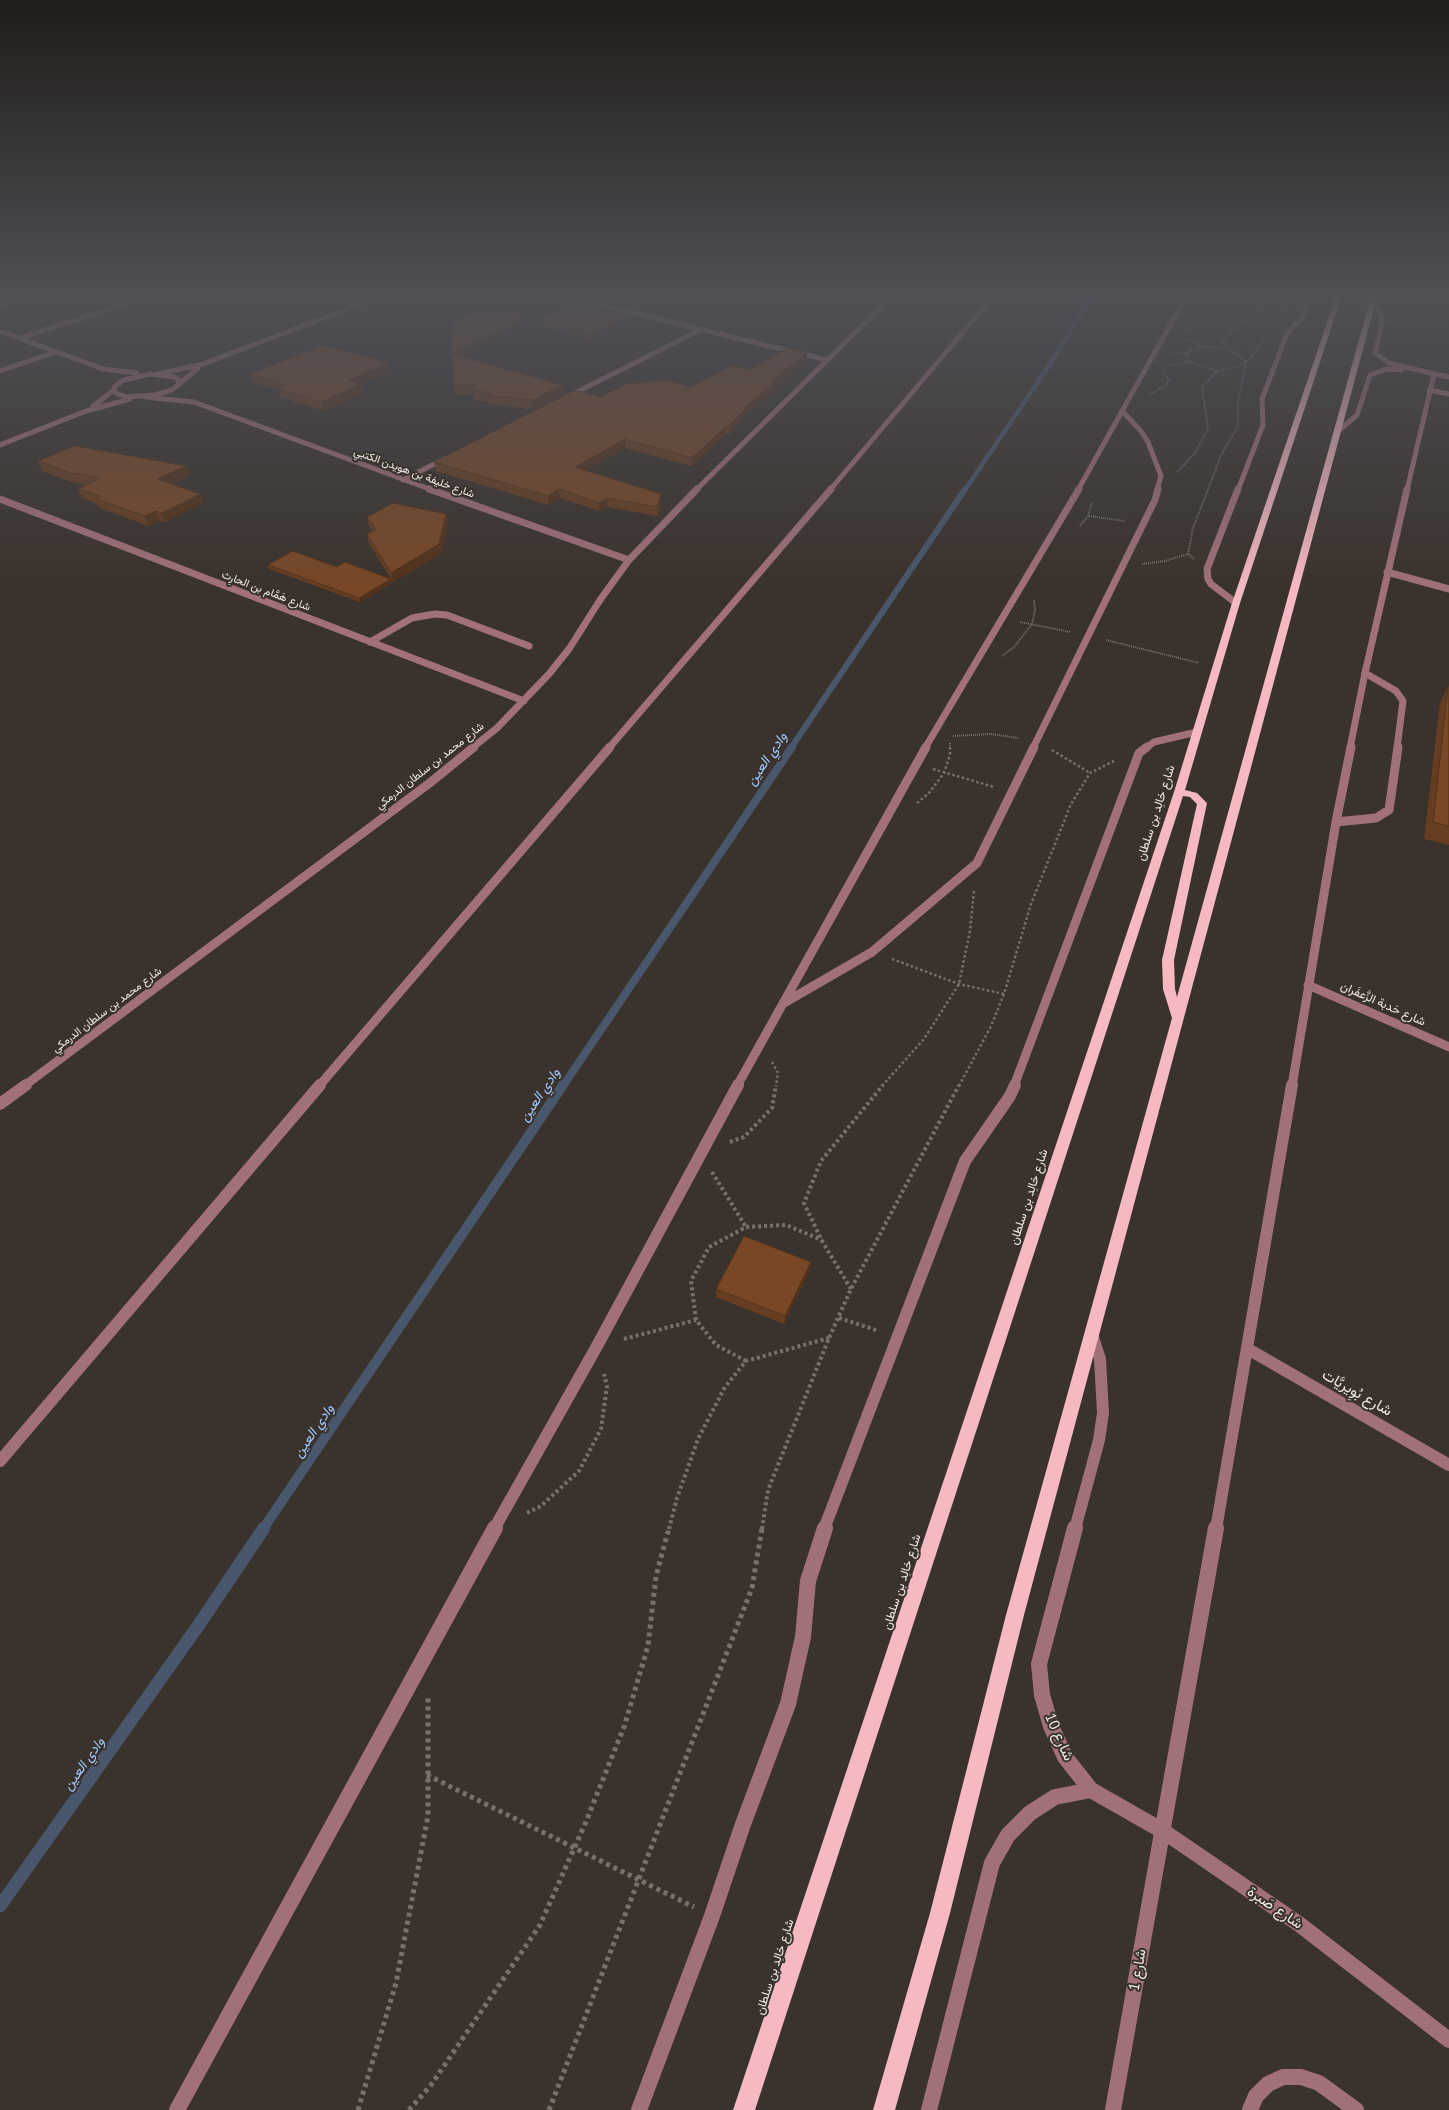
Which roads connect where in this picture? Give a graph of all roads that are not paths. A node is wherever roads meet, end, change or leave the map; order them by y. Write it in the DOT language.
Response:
graph roads {
  1 [pos="106,391"];
  2 [pos="115,391"];
  3 [pos="170,391"];
  4 [pos="183,391"];
  5 [pos="579,391"];
  6 [pos="795,391"];
  7 [pos="913,391"];
  8 [pos="1134,391"];
  9 [pos="1265,391"];
  10 [pos="1307,391"];
  11 [pos="1349,391"];
  12 [pos="1365,391"];
  13 [pos="1429,391"];
  14 [pos="1436,391"];
  15 [pos="1449,394"];
  16 [pos="144,397"];
  17 [pos="560,401"];
  18 [pos="194,402"];
  19 [pos="86,411"];
  20 [pos="1123,412"];
  21 [pos="1338,431"];
  22 [pos="0,445"];
  23 [pos="455,454"];
  24 [pos="403,480"];
  25 [pos="0,499"];
  26 [pos="629,560"];
  27 [pos="1387,572"];
  28 [pos="1449,589"];
  29 [pos="1236,603"];
  30 [pos="370,642"];
  31 [pos="529,646"];
  32 [pos="1365,673"];
  33 [pos="524,701"];
  34 [pos="1197,732"];
  35 [pos="1179,792"];
  36 [pos="1336,822"];
  37 [pos="1308,984"];
  38 [pos="783,1003"];
  39 [pos="1178,1019"];
  40 [pos="1449,1047"];
  41 [pos="0,1104"];
  42 [pos="1092,1333"];
  43 [pos="1248,1350"];
  44 [pos="0,1461"];
  45 [pos="1449,1465"];
  46 [pos="1091,1790"];
  47 [pos="1163,1831"];
  48 [pos="1449,2040"];
  49 [pos="177,2110"];
  50 [pos="639,2110"];
  51 [pos="744,2110"];
  52 [pos="884,2110"];
  53 [pos="929,2110"];
  54 [pos="1113,2110"];
  55 [pos="1250,2110"];
  56 [pos="1356,2110"];
  1 -- 19 [label="street"];
  2 -- 16 [label="street, شارع خليفة بن هويدن الكتبي"];
  3 -- 16 [label="street"];
  4 -- 18 [label="street, شارع خليفة بن هويدن الكتبي"];
  5 -- 17 [label="street"];
  6 -- 26 [label="street, شارع محمد بن سلطان الدرمكي"];
  7 -- 44 [label="street"];
  8 -- 20 [label="street"];
  9 -- 29 [label="street"];
  10 -- 29 [label="main road, شارع خالِد بن سلطان"];
  11 -- 21 [label="main road"];
  12 -- 21 [label="street"];
  13 -- 27 [label="street, شارع 1"];
  14 -- 15 [label="street"];
  16 -- 18 [label="street, شارع خليفة بن هويدن الكتبي"];
  16 -- 19 [label="street"];
  18 -- 24 [label="street, شارع خليفة بن هويدن الكتبي"];
  19 -- 22 [label="street"];
  20 -- 38 [label="street"];
  20 -- 38 [label="street"];
  21 -- 39 [label="main road"];
  23 -- 24 [label="street"];
  24 -- 26 [label="street, شارع خليفة بن هويدن الكتبي"];
  25 -- 30 [label="street, شارع هَمَّام بن الحارِث"];
  26 -- 33 [label="street, شارع محمد بن سلطان الدرمكي"];
  27 -- 28 [label="street"];
  27 -- 32 [label="street, شارع 1"];
  29 -- 34 [label="main road, شارع خالِد بن سلطان"];
  30 -- 31 [label="street"];
  30 -- 33 [label="street, شارع هَمَّام بن الحارِث"];
  32 -- 36 [label="street, شارع 1"];
  32 -- 36 [label="street"];
  33 -- 41 [label="street, شارع محمد بن سلطان الدرمكي"];
  34 -- 35 [label="main road, شارع خالِد بن سلطان"];
  34 -- 50 [label="street"];
  35 -- 39 [label="main road"];
  35 -- 51 [label="main road, شارع خالِد بن سلطان"];
  36 -- 37 [label="street, شارع 1"];
  37 -- 40 [label="street, شارع حَدبة الزَّعفَران"];
  37 -- 43 [label="street, شارع 1"];
  38 -- 49 [label="street"];
  39 -- 42 [label="main road"];
  42 -- 46 [label="street, شارع 10"];
  42 -- 52 [label="main road"];
  43 -- 45 [label="street, شارع بُوِيريَّات"];
  43 -- 47 [label="street, شارع 1"];
  46 -- 47 [label="street, شارع صَبرة"];
  46 -- 53 [label="street"];
  47 -- 48 [label="street, شارع صَبرة"];
  47 -- 54 [label="street, شارع 1"];
  55 -- 56 [label="street"];
}
